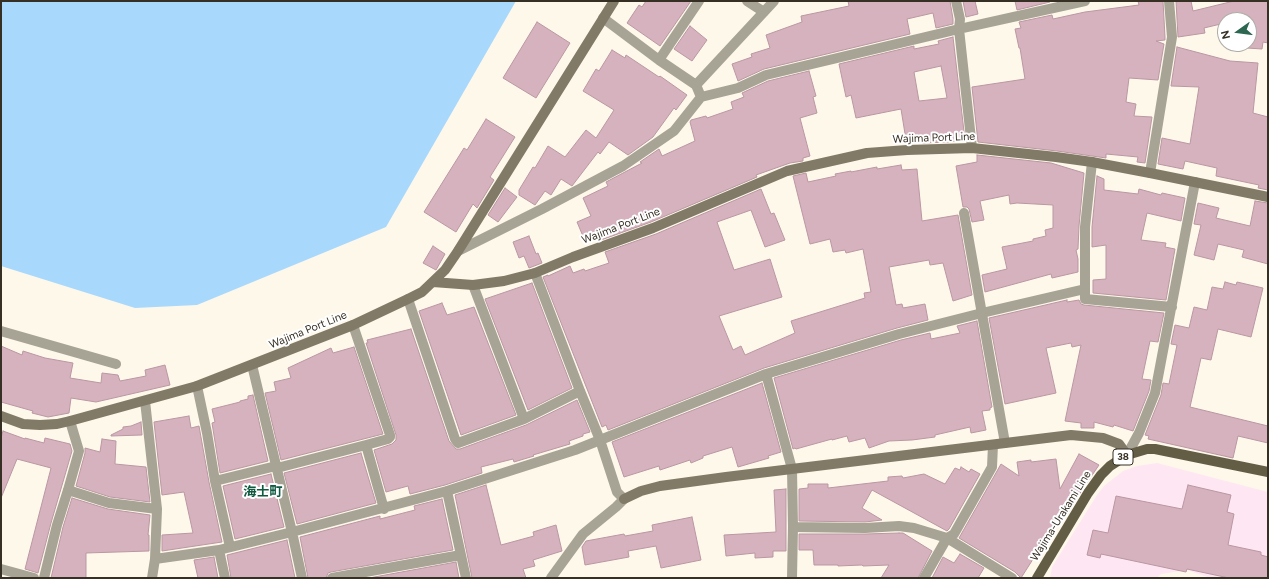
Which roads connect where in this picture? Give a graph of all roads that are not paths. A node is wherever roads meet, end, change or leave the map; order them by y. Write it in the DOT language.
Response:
graph roads {
  1 [pos="614,1"];
  2 [pos="700,1"];
  3 [pos="747,1"];
  4 [pos="774,1"];
  5 [pos="956,1"];
  6 [pos="1085,1"];
  7 [pos="1169,1"];
  8 [pos="764,12"];
  9 [pos="603,18"];
  10 [pos="959,29"];
  11 [pos="659,60"];
  12 [pos="696,86"];
  13 [pos="701,97"];
  14 [pos="972,148"];
  15 [pos="1092,162"];
  16 [pos="1150,173"];
  17 [pos="1195,182"];
  18 [pos="1268,197"];
  19 [pos="964,213"];
  20 [pos="458,251"];
  21 [pos="535,273"];
  22 [pos="433,282"];
  23 [pos="473,285"];
  24 [pos="1084,289"];
  25 [pos="408,300"];
  26 [pos="1172,307"];
  27 [pos="982,313"];
  28 [pos="353,325"];
  29 [pos="1,331"];
  30 [pos="116,364"];
  31 [pos="252,365"];
  32 [pos="766,374"];
  33 [pos="197,386"];
  34 [pos="580,391"];
  35 [pos="145,401"];
  36 [pos="2,419"];
  37 [pos="524,419"];
  38 [pos="70,421"];
  39 [pos="600,440"];
  40 [pos="1004,443"];
  41 [pos="366,445"];
  42 [pos="993,445"];
  43 [pos="1127,455"];
  44 [pos="277,467"];
  45 [pos="792,469"];
  46 [pos="1268,472"];
  47 [pos="215,481"];
  48 [pos="68,490"];
  49 [pos="448,491"];
  50 [pos="624,499"];
  51 [pos="157,509"];
  52 [pos="384,509"];
  53 [pos="793,527"];
  54 [pos="292,532"];
  55 [pos="947,538"];
  56 [pos="230,547"];
  57 [pos="219,550"];
  58 [pos="461,555"];
  59 [pos="155,559"];
  60 [pos="1,569"];
  61 [pos="34,578"];
  62 [pos="44,578"];
  63 [pos="152,578"];
  64 [pos="225,578"];
  65 [pos="302,578"];
  66 [pos="332,578"];
  67 [pos="466,578"];
  68 [pos="552,578"];
  69 [pos="792,578"];
  70 [pos="924,578"];
  71 [pos="1012,578"];
  72 [pos="1037,578"];
  1 -- 9 [label="main road"];
  2 -- 11 [label="street"];
  3 -- 8 [label="street"];
  4 -- 8 [label="street"];
  5 -- 10 [label="street"];
  6 -- 10 [label="street"];
  7 -- 16 [label="street"];
  8 -- 12 [label="street"];
  9 -- 11 [label="street"];
  9 -- 20 [label="main road"];
  10 -- 13 [label="street"];
  10 -- 14 [label="street"];
  11 -- 12 [label="street"];
  12 -- 13 [label="street"];
  13 -- 20 [label="street"];
  14 -- 15 [label="main road, Wajima Port Line"];
  14 -- 21 [label="main road, Wajima Port Line"];
  15 -- 16 [label="main road, Wajima Port Line"];
  15 -- 24 [label="street"];
  16 -- 17 [label="main road, Wajima Port Line"];
  17 -- 18 [label="main road, Wajima Port Line"];
  17 -- 26 [label="street"];
  19 -- 27 [label="street"];
  20 -- 22 [label="main road"];
  21 -- 23 [label="main road, Wajima Port Line"];
  21 -- 34 [label="street"];
  22 -- 23 [label="main road, Wajima Port Line"];
  22 -- 25 [label="main road, Wajima Port Line"];
  23 -- 37 [label="street"];
  24 -- 26 [label="street"];
  24 -- 27 [label="street"];
  25 -- 28 [label="main road, Wajima Port Line"];
  25 -- 37 [label="street"];
  26 -- 43 [label="street"];
  27 -- 32 [label="street"];
  27 -- 40 [label="street"];
  28 -- 31 [label="main road, Wajima Port Line"];
  28 -- 41 [label="street"];
  29 -- 30 [label="street"];
  31 -- 33 [label="main road, Wajima Port Line"];
  31 -- 44 [label="street"];
  32 -- 39 [label="street"];
  32 -- 45 [label="street"];
  33 -- 35 [label="main road, Wajima Port Line"];
  33 -- 47 [label="street"];
  34 -- 37 [label="street"];
  34 -- 39 [label="street"];
  35 -- 38 [label="main road, Wajima Port Line"];
  35 -- 51 [label="street"];
  36 -- 38 [label="main road, Wajima Port Line"];
  38 -- 48 [label="street"];
  39 -- 49 [label="street"];
  39 -- 50 [label="street"];
  40 -- 42 [label="main road"];
  40 -- 43 [label="main road"];
  41 -- 44 [label="street"];
  41 -- 52 [label="street"];
  42 -- 45 [label="main road"];
  42 -- 55 [label="street"];
  43 -- 46 [label="main road, Wajima-Urakami Line / 38"];
  43 -- 72 [label="main road, Wajima-Urakami Line / 38"];
  44 -- 47 [label="street"];
  44 -- 54 [label="street"];
  45 -- 50 [label="main road"];
  45 -- 53 [label="street"];
  47 -- 56 [label="street"];
  48 -- 51 [label="street"];
  48 -- 62 [label="street"];
  49 -- 52 [label="street"];
  49 -- 58 [label="street"];
  50 -- 68 [label="street"];
  51 -- 59 [label="street"];
  52 -- 54 [label="street"];
  53 -- 55 [label="street"];
  53 -- 69 [label="street"];
  54 -- 56 [label="street"];
  54 -- 65 [label="street"];
  55 -- 70 [label="street"];
  55 -- 71 [label="street"];
  56 -- 57 [label="street"];
  57 -- 59 [label="street"];
  57 -- 64 [label="street"];
  58 -- 66 [label="street"];
  58 -- 67 [label="street"];
  59 -- 63 [label="street"];
  60 -- 61 [label="street"];
}
